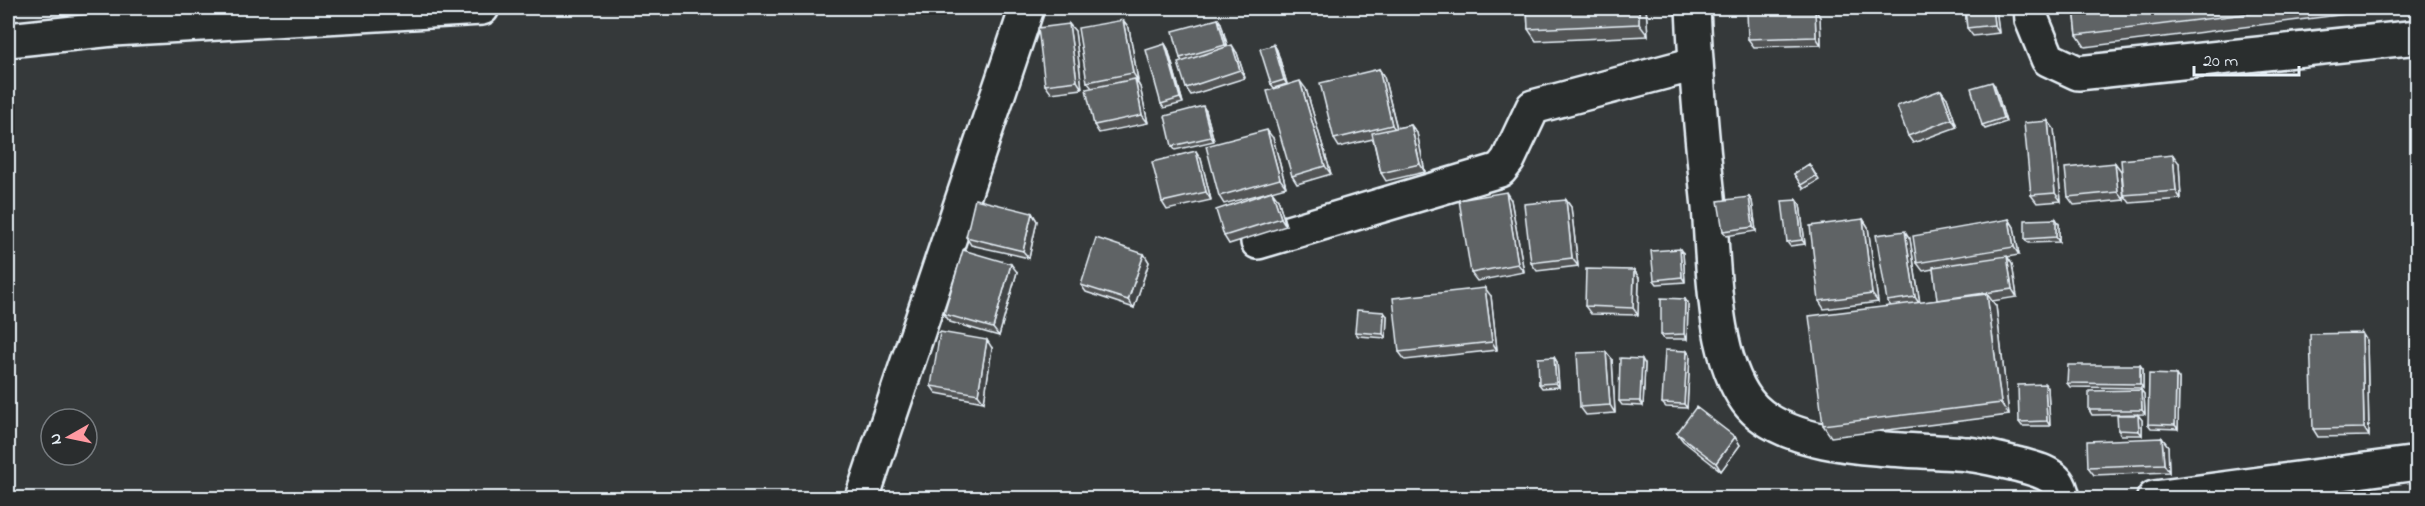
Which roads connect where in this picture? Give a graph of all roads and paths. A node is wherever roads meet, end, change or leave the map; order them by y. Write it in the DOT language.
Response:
graph roads {
  1 [pos="482,8"];
  2 [pos="1028,8"];
  3 [pos="1693,8"];
  4 [pos="2031,8"];
  5 [pos="2418,37"];
  6 [pos="8,40"];
  7 [pos="1695,64"];
  8 [pos="1258,242"];
  9 [pos="2418,463"];
  10 [pos="862,498"];
  11 [pos="2063,498"];
  12 [pos="2154,498"];
  1 -- 6 [label="street"];
  2 -- 10 [label="street"];
  3 -- 7 [label="street"];
  4 -- 5 [label="street"];
  7 -- 8 [label="street"];
  7 -- 11 [label="street"];
  9 -- 12 [label="street"];
}
